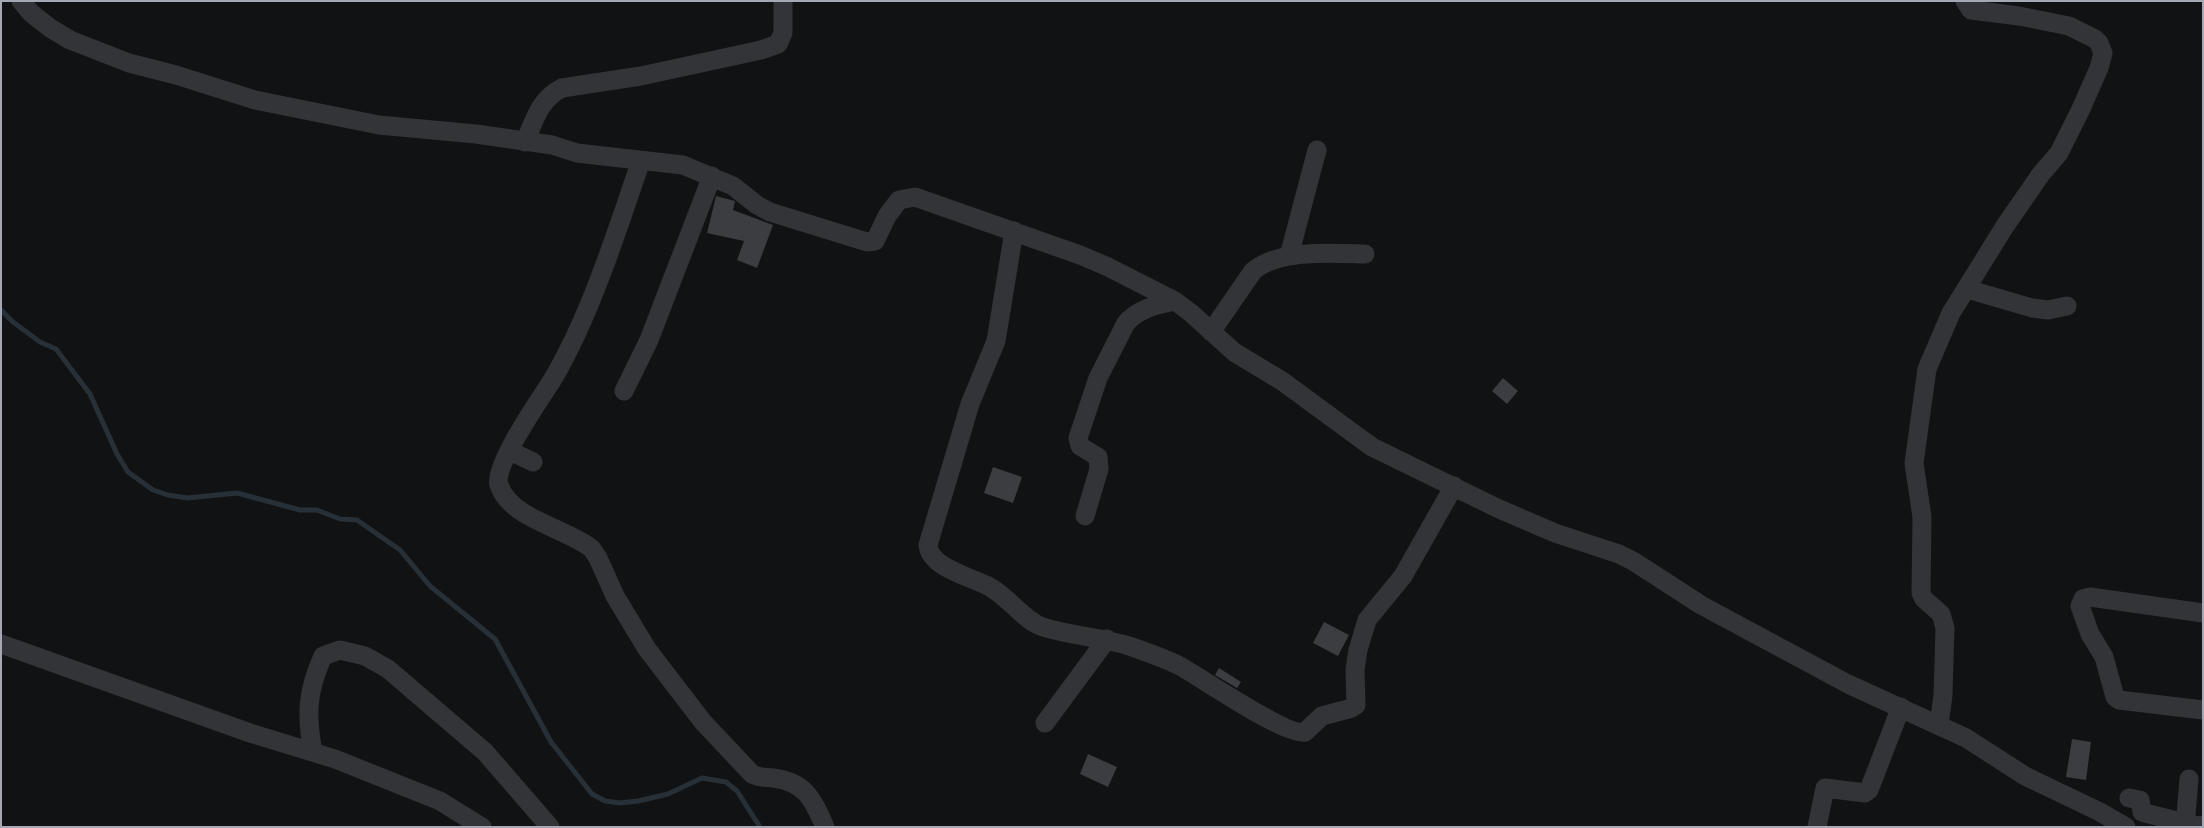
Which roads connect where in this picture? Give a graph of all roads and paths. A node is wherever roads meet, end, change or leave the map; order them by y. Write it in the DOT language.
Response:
graph roads {
  1 [pos="21,1"];
  2 [pos="783,1"];
  3 [pos="1965,1"];
  4 [pos="525,142"];
  5 [pos="1317,150"];
  6 [pos="641,161"];
  7 [pos="712,176"];
  8 [pos="1014,231"];
  9 [pos="1365,254"];
  10 [pos="1289,256"];
  11 [pos="1967,289"];
  12 [pos="1175,301"];
  13 [pos="2067,306"];
  14 [pos="1211,332"];
  15 [pos="624,391"];
  16 [pos="510,451"];
  17 [pos="533,462"];
  18 [pos="1454,486"];
  19 [pos="1085,516"];
  20 [pos="2203,613"];
  21 [pos="1107,639"];
  22 [pos="1,644"];
  23 [pos="1901,707"];
  24 [pos="2203,710"];
  25 [pos="1045,722"];
  26 [pos="1939,724"];
  27 [pos="313,752"];
  28 [pos="2189,779"];
  29 [pos="2129,798"];
  30 [pos="2191,825"];
  31 [pos="482,827"];
  32 [pos="550,827"];
  33 [pos="825,827"];
  34 [pos="1817,827"];
  35 [pos="2126,827"];
  1 -- 4 [label="street"];
  2 -- 4 [label="street"];
  3 -- 11 [label="street"];
  4 -- 6 [label="street"];
  5 -- 10 [label="street"];
  6 -- 7 [label="street"];
  6 -- 16 [label="street"];
  7 -- 8 [label="street"];
  7 -- 15 [label="street"];
  8 -- 12 [label="street"];
  8 -- 21 [label="street"];
  9 -- 10 [label="street"];
  10 -- 14 [label="street"];
  11 -- 13 [label="street"];
  11 -- 26 [label="street"];
  12 -- 14 [label="street"];
  12 -- 19 [label="street"];
  14 -- 18 [label="street"];
  16 -- 17 [label="street"];
  16 -- 33 [label="street"];
  18 -- 21 [label="street"];
  18 -- 23 [label="street"];
  20 -- 24 [label="street"];
  21 -- 25 [label="street"];
  22 -- 27 [label="street"];
  23 -- 26 [label="street"];
  23 -- 34 [label="street"];
  26 -- 35 [label="street"];
  27 -- 31 [label="street"];
  27 -- 32 [label="street"];
  28 -- 30 [label="street"];
  29 -- 30 [label="street"];
}
